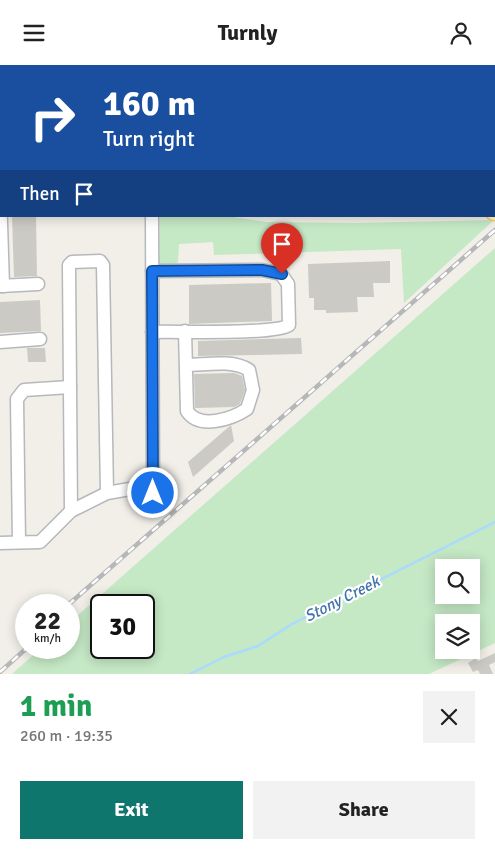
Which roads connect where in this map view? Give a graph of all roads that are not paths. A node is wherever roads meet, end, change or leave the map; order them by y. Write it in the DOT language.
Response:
graph roads {
  1 [pos="150,65"];
  2 [pos="180,65"];
  3 [pos="1,217"];
  4 [pos="152,217"];
  5 [pos="152,271"];
  6 [pos="38,284"];
  7 [pos="2,286"];
  8 [pos="185,331"];
  9 [pos="152,332"];
  10 [pos="40,339"];
  11 [pos="0,342"];
  12 [pos="186,365"];
  13 [pos="70,387"];
  14 [pos="107,493"];
  15 [pos="71,511"];
  16 [pos="19,542"];
  17 [pos="0,543"];
  1 -- 2 [label="street"];
  3 -- 7 [label="street"];
  4 -- 5 [label="street"];
  5 -- 8 [label="street"];
  5 -- 9 [label="street"];
  6 -- 7 [label="street"];
  8 -- 9 [label="street"];
  8 -- 12 [label="street"];
  9 -- 14 [label="street"];
  10 -- 11 [label="street"];
  12 -- 12 [label="street"];
  13 -- 14 [label="street"];
  13 -- 15 [label="street"];
  13 -- 16 [label="street"];
  14 -- 15 [label="street"];
  15 -- 16 [label="street"];
  16 -- 17 [label="street"];
}
